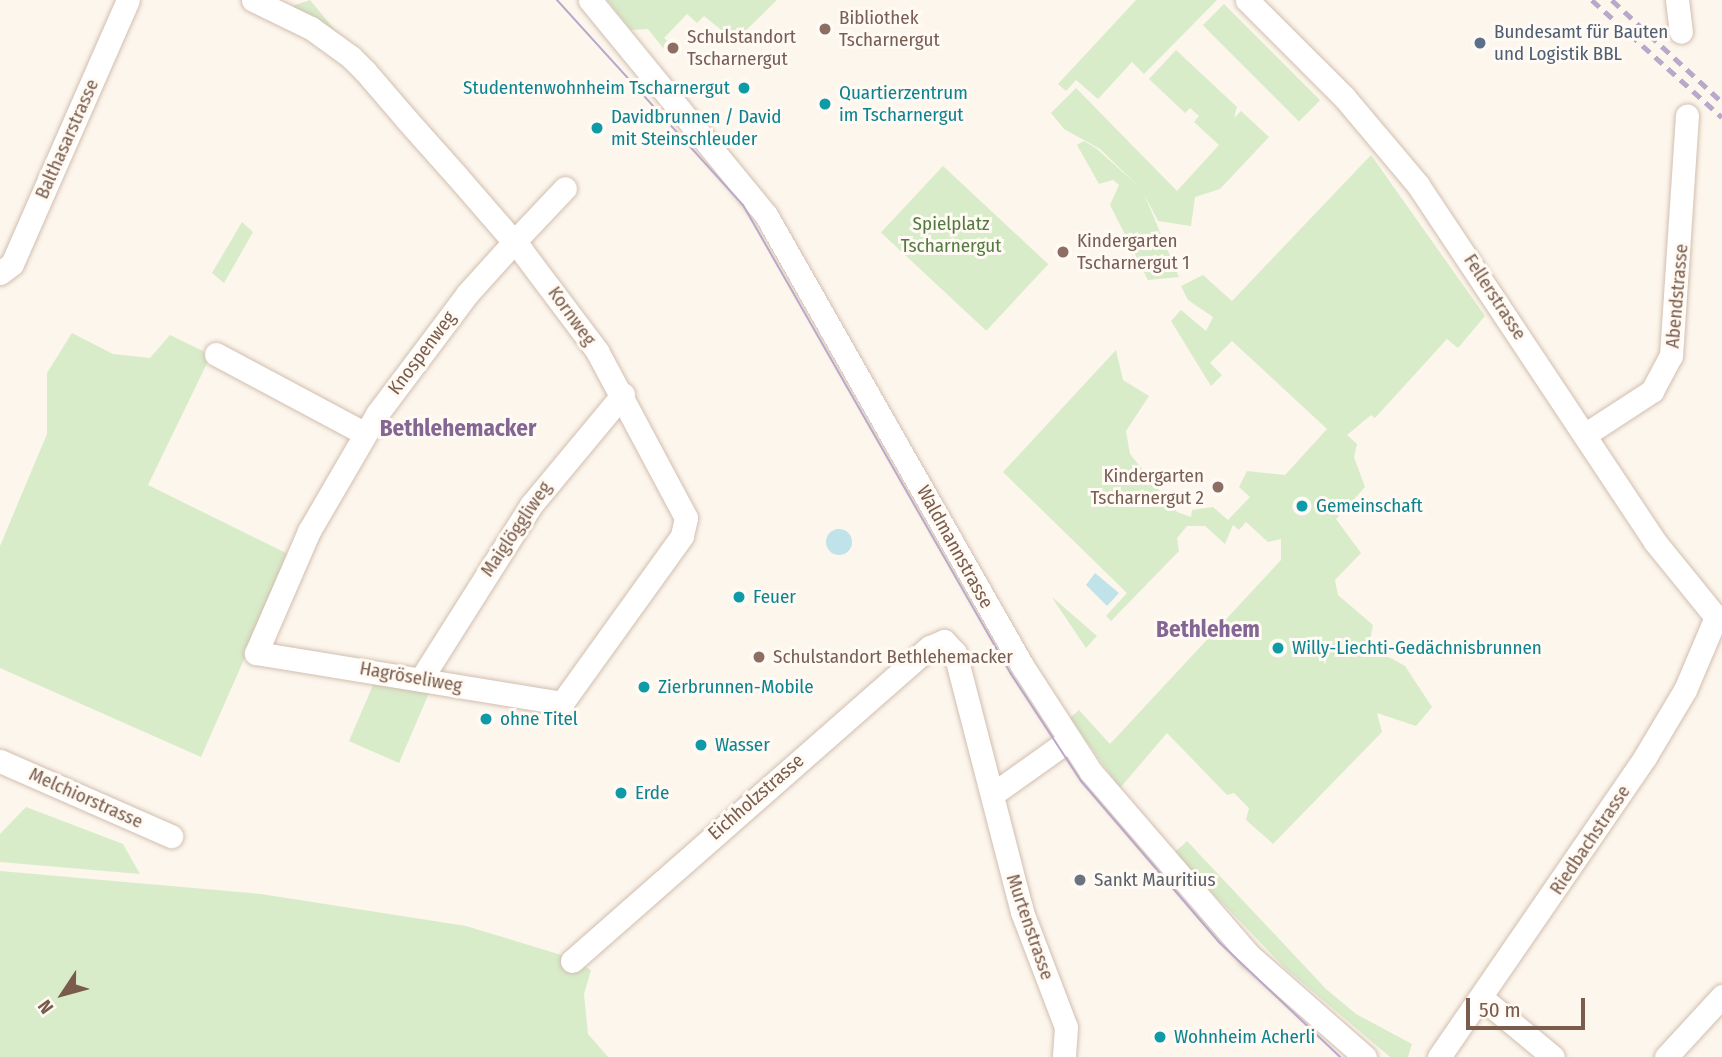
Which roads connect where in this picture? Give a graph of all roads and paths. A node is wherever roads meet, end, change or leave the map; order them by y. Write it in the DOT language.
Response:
graph roads {
  1 [pos="128,0"];
  2 [pos="253,0"];
  3 [pos="590,0"];
  4 [pos="1247,0"];
  5 [pos="1677,0"];
  6 [pos="1681,32"];
  7 [pos="1687,116"];
  8 [pos="565,188"];
  9 [pos="514,242"];
  10 [pos="0,273"];
  11 [pos="216,354"];
  12 [pos="623,394"];
  13 [pos="364,433"];
  14 [pos="1586,434"];
  15 [pos="1719,617"];
  16 [pos="944,641"];
  17 [pos="256,653"];
  18 [pos="423,676"];
  19 [pos="565,702"];
  20 [pos="1069,740"];
  21 [pos="0,761"];
  22 [pos="993,794"];
  23 [pos="171,836"];
  24 [pos="572,961"];
  25 [pos="1722,996"];
  26 [pos="1482,998"];
  27 [pos="1064,1057"];
  28 [pos="1365,1057"];
  29 [pos="1440,1057"];
  30 [pos="1553,1057"];
  31 [pos="1666,1057"];
  1 -- 10 [label="street, Balthasarstrasse"];
  2 -- 9 [label="street, Kornweg"];
  3 -- 20 [label="street, Waldmannstrasse"];
  4 -- 14 [label="street, Fellerstrasse"];
  5 -- 6 [label="street"];
  7 -- 14 [label="street, Abendstrasse"];
  8 -- 9 [label="street, Knospenweg"];
  9 -- 12 [label="street, Kornweg"];
  9 -- 13 [label="street, Knospenweg"];
  11 -- 13 [label="street"];
  12 -- 18 [label="street, Maiglöggliweg"];
  12 -- 19 [label="street, Kornweg"];
  13 -- 17 [label="street, Knospenweg"];
  14 -- 15 [label="street, Fellerstrasse"];
  15 -- 26 [label="street, Riedbachstrasse"];
  16 -- 22 [label="street, Murtenstrasse"];
  16 -- 24 [label="street, Eichholzstrasse"];
  17 -- 18 [label="street, Hagröseliweg"];
  18 -- 19 [label="street, Hagröseliweg"];
  20 -- 22 [label="street"];
  20 -- 28 [label="street, Waldmannstrasse"];
  21 -- 23 [label="street, Melchiorstrasse"];
  22 -- 27 [label="street, Murtenstrasse"];
  25 -- 31 [label="street"];
  26 -- 29 [label="street, Riedbachstrasse"];
  26 -- 30 [label="street"];
}
